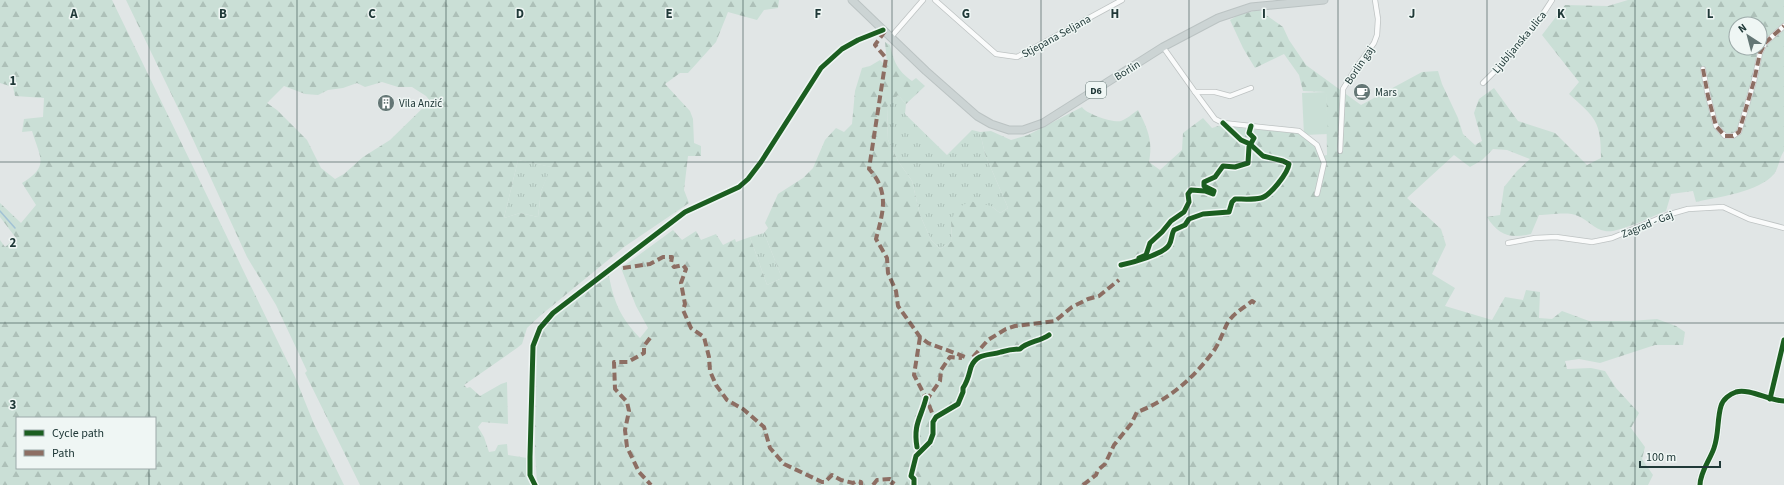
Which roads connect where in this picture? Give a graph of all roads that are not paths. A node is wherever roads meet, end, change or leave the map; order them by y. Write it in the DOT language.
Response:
graph roads {
  1 [pos="852,0"];
  2 [pos="923,0"];
  3 [pos="934,0"];
  4 [pos="1122,0"];
  5 [pos="1324,0"];
  6 [pos="1375,0"];
  7 [pos="1552,0"];
  8 [pos="1784,26"];
  9 [pos="883,30"];
  10 [pos="890,37"];
  11 [pos="1163,47"];
  12 [pos="1703,69"];
  13 [pos="1483,84"];
  14 [pos="1251,88"];
  15 [pos="1195,92"];
  16 [pos="1340,151"];
  17 [pos="1317,194"];
  18 [pos="1784,228"];
  19 [pos="1508,243"];
  20 [pos="1784,340"];
  21 [pos="1770,399"];
  22 [pos="1784,401"];
  23 [pos="535,485"];
  24 [pos="1700,485"];
  1 -- 9 [label="main road, D6"];
  2 -- 10 [label="street"];
  3 -- 4 [label="street, Stjepana Seljana"];
  5 -- 11 [label="main road, Borlin / D6"];
  6 -- 16 [label="street, Borlin gaj"];
  7 -- 13 [label="street, Ljubljanska ulica"];
  8 -- 12 [label="street"];
  9 -- 10 [label="main road, D6"];
  9 -- 23 [label="street"];
  10 -- 11 [label="main road, Borlin / D6"];
  11 -- 15 [label="street"];
  14 -- 15 [label="street"];
  15 -- 17 [label="street"];
  18 -- 19 [label="street, Zagrad - Gaj"];
  20 -- 21 [label="street"];
  21 -- 22 [label="main road"];
  21 -- 24 [label="main road"];
}
